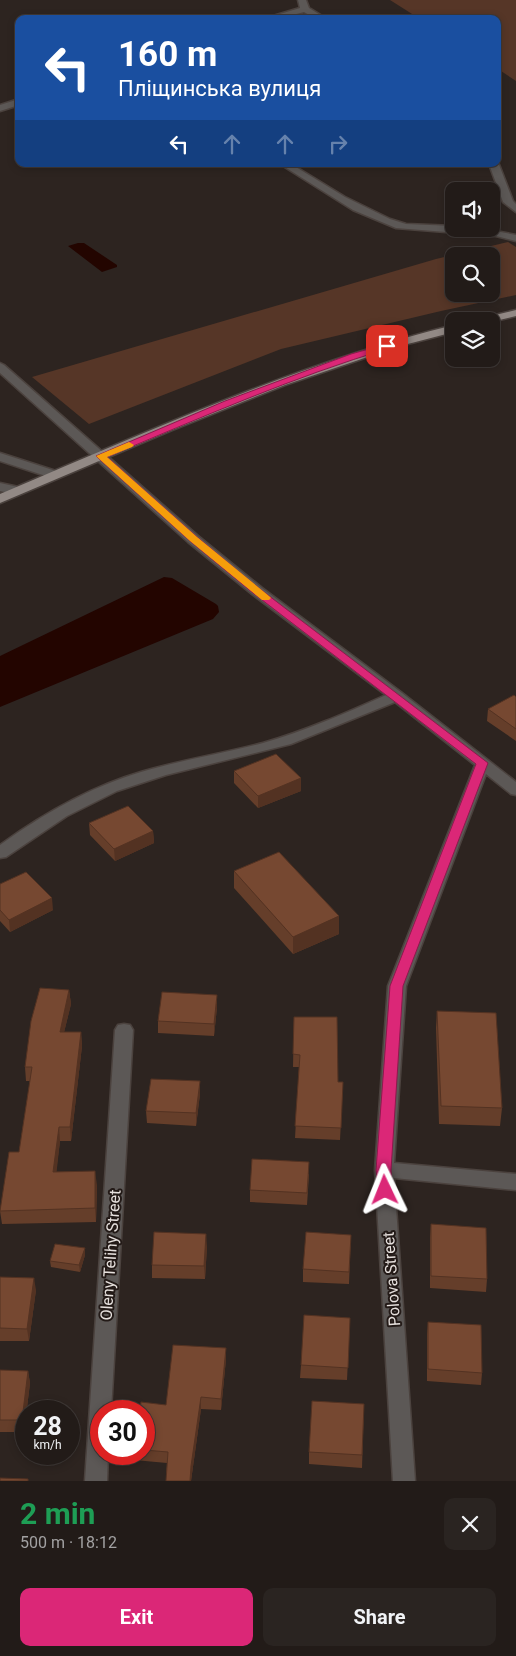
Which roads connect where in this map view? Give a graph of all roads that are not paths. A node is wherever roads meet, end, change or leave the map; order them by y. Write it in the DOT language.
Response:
graph roads {
  1 [pos="302,0"];
  2 [pos="305,9"];
  3 [pos="282,15"];
  4 [pos="316,15"];
  5 [pos="15,103"];
  6 [pos="0,108"];
  7 [pos="290,167"];
  8 [pos="495,167"];
  9 [pos="516,208"];
  10 [pos="445,228"];
  11 [pos="500,234"];
  12 [pos="516,238"];
  13 [pos="516,313"];
  14 [pos="500,317"];
  15 [pos="445,331"];
  16 [pos="0,367"];
  17 [pos="101,456"];
  18 [pos="0,457"];
  19 [pos="55,475"];
  20 [pos="0,487"];
  21 [pos="18,491"];
  22 [pos="0,499"];
  23 [pos="397,696"];
  24 [pos="483,763"];
  25 [pos="516,790"];
  26 [pos="0,853"];
  27 [pos="124,1030"];
  28 [pos="384,1170"];
  29 [pos="516,1182"];
  30 [pos="96,1481"];
  31 [pos="404,1481"];
  1 -- 2 [label="street"];
  2 -- 3 [label="street"];
  2 -- 4 [label="street"];
  5 -- 6 [label="street"];
  7 -- 10 [label="street"];
  8 -- 9 [label="street"];
  11 -- 12 [label="street"];
  13 -- 14 [label="main road"];
  15 -- 17 [label="main road"];
  16 -- 17 [label="street"];
  17 -- 19 [label="main road"];
  17 -- 23 [label="street"];
  18 -- 19 [label="street"];
  19 -- 21 [label="main road"];
  20 -- 21 [label="street"];
  21 -- 22 [label="main road"];
  23 -- 24 [label="street"];
  23 -- 26 [label="street"];
  24 -- 25 [label="street"];
  24 -- 28 [label="street, Polova Street"];
  27 -- 30 [label="street, Oleny Telihy Street"];
  28 -- 29 [label="street"];
  28 -- 31 [label="street, Polova Street"];
}
